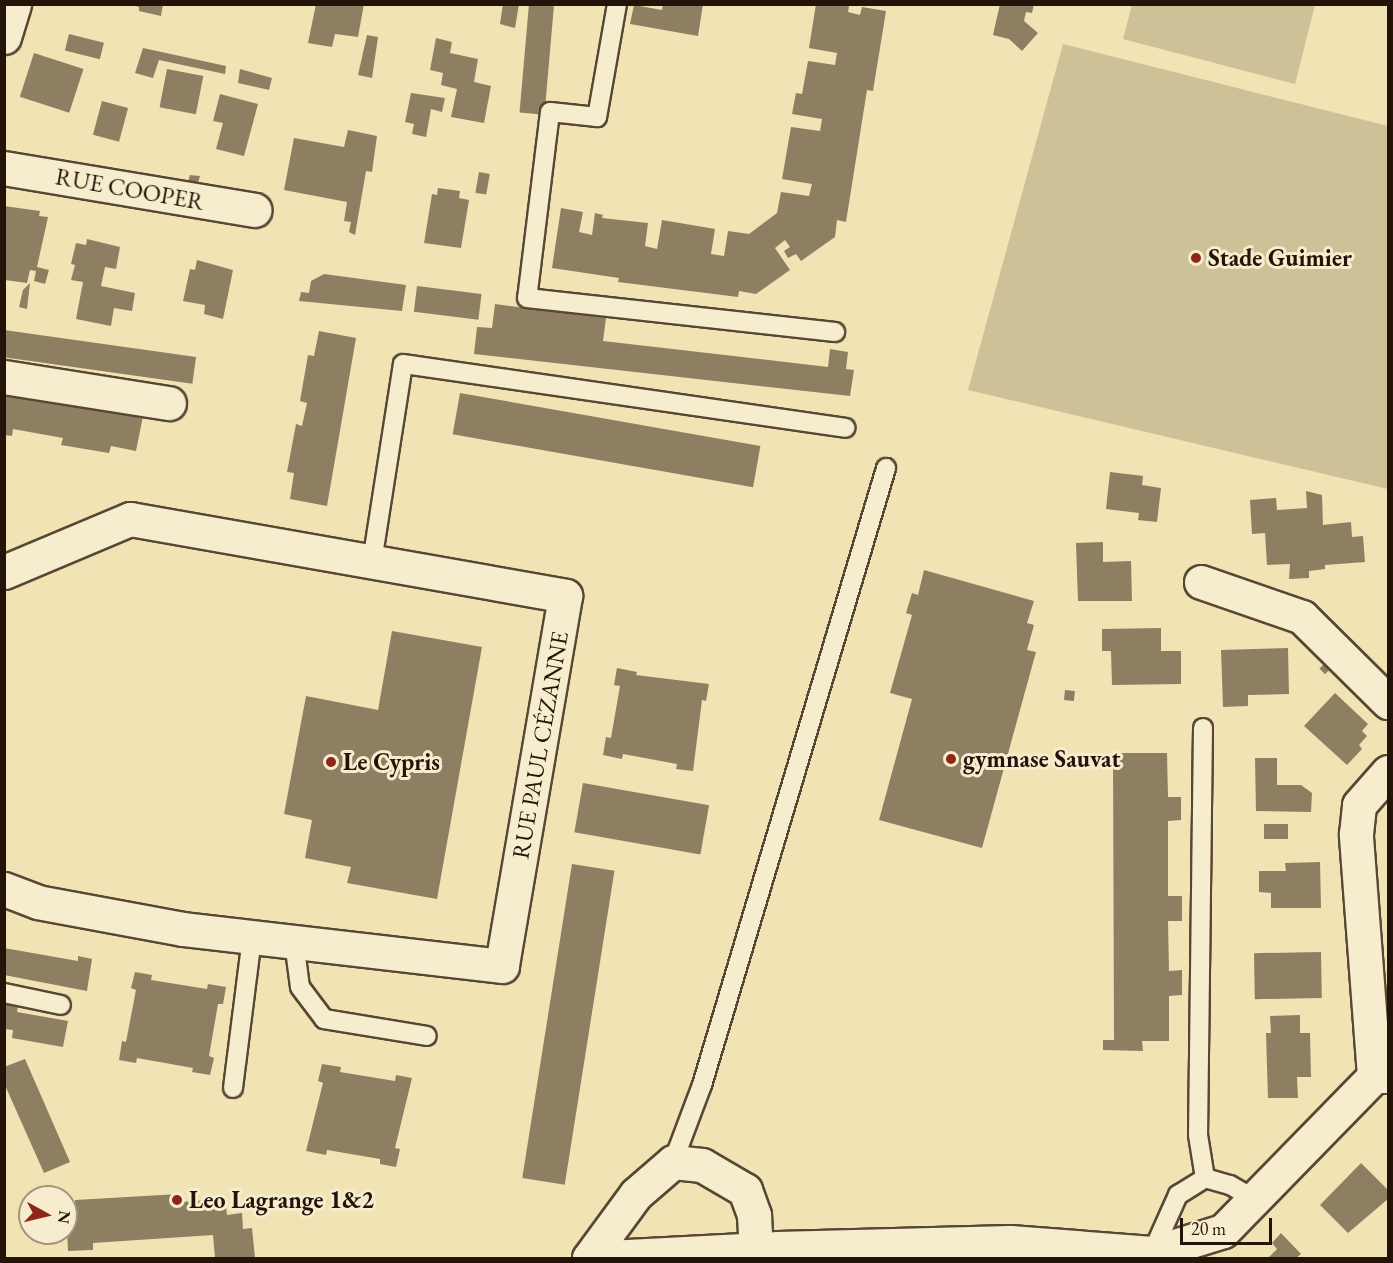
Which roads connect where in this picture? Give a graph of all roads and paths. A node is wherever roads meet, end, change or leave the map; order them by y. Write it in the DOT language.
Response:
graph roads {
  1 [pos="14,4"];
  2 [pos="617,4"];
  3 [pos="4,37"];
  4 [pos="4,168"];
  5 [pos="255,210"];
  6 [pos="835,332"];
  7 [pos="4,377"];
  8 [pos="169,403"];
  9 [pos="844,428"];
  10 [pos="886,468"];
  11 [pos="372,562"];
  12 [pos="4,572"];
  13 [pos="1202,582"];
  14 [pos="1389,702"];
  15 [pos="1203,728"];
  16 [pos="1389,772"];
  17 [pos="4,889"];
  18 [pos="252,937"];
  19 [pos="294,942"];
  20 [pos="4,993"];
  21 [pos="61,1005"];
  22 [pos="427,1036"];
  23 [pos="1381,1076"];
  24 [pos="233,1088"];
  25 [pos="673,1162"];
  26 [pos="1205,1178"];
  27 [pos="1256,1200"];
  28 [pos="756,1249"];
  29 [pos="1034,1250"];
  30 [pos="1148,1256"];
  31 [pos="589,1258"];
  1 -- 3 [label="street"];
  2 -- 6 [label="lane"];
  4 -- 5 [label="street, RUE COOPER"];
  7 -- 8 [label="street"];
  9 -- 11 [label="lane"];
  10 -- 25 [label="lane"];
  11 -- 12 [label="street, RUE PAUL CÉZANNE"];
  11 -- 19 [label="street, RUE PAUL CÉZANNE"];
  13 -- 14 [label="street"];
  15 -- 26 [label="lane"];
  16 -- 23 [label="street"];
  17 -- 18 [label="street, RUE PAUL CÉZANNE"];
  18 -- 19 [label="street, RUE PAUL CÉZANNE"];
  18 -- 24 [label="lane"];
  19 -- 22 [label="lane"];
  20 -- 21 [label="lane"];
  23 -- 27 [label="street"];
  25 -- 28 [label="street"];
  25 -- 31 [label="street"];
  26 -- 27 [label="lane"];
  26 -- 30 [label="lane"];
  27 -- 30 [label="street"];
  28 -- 29 [label="street"];
  28 -- 31 [label="street"];
  29 -- 30 [label="street"];
}
